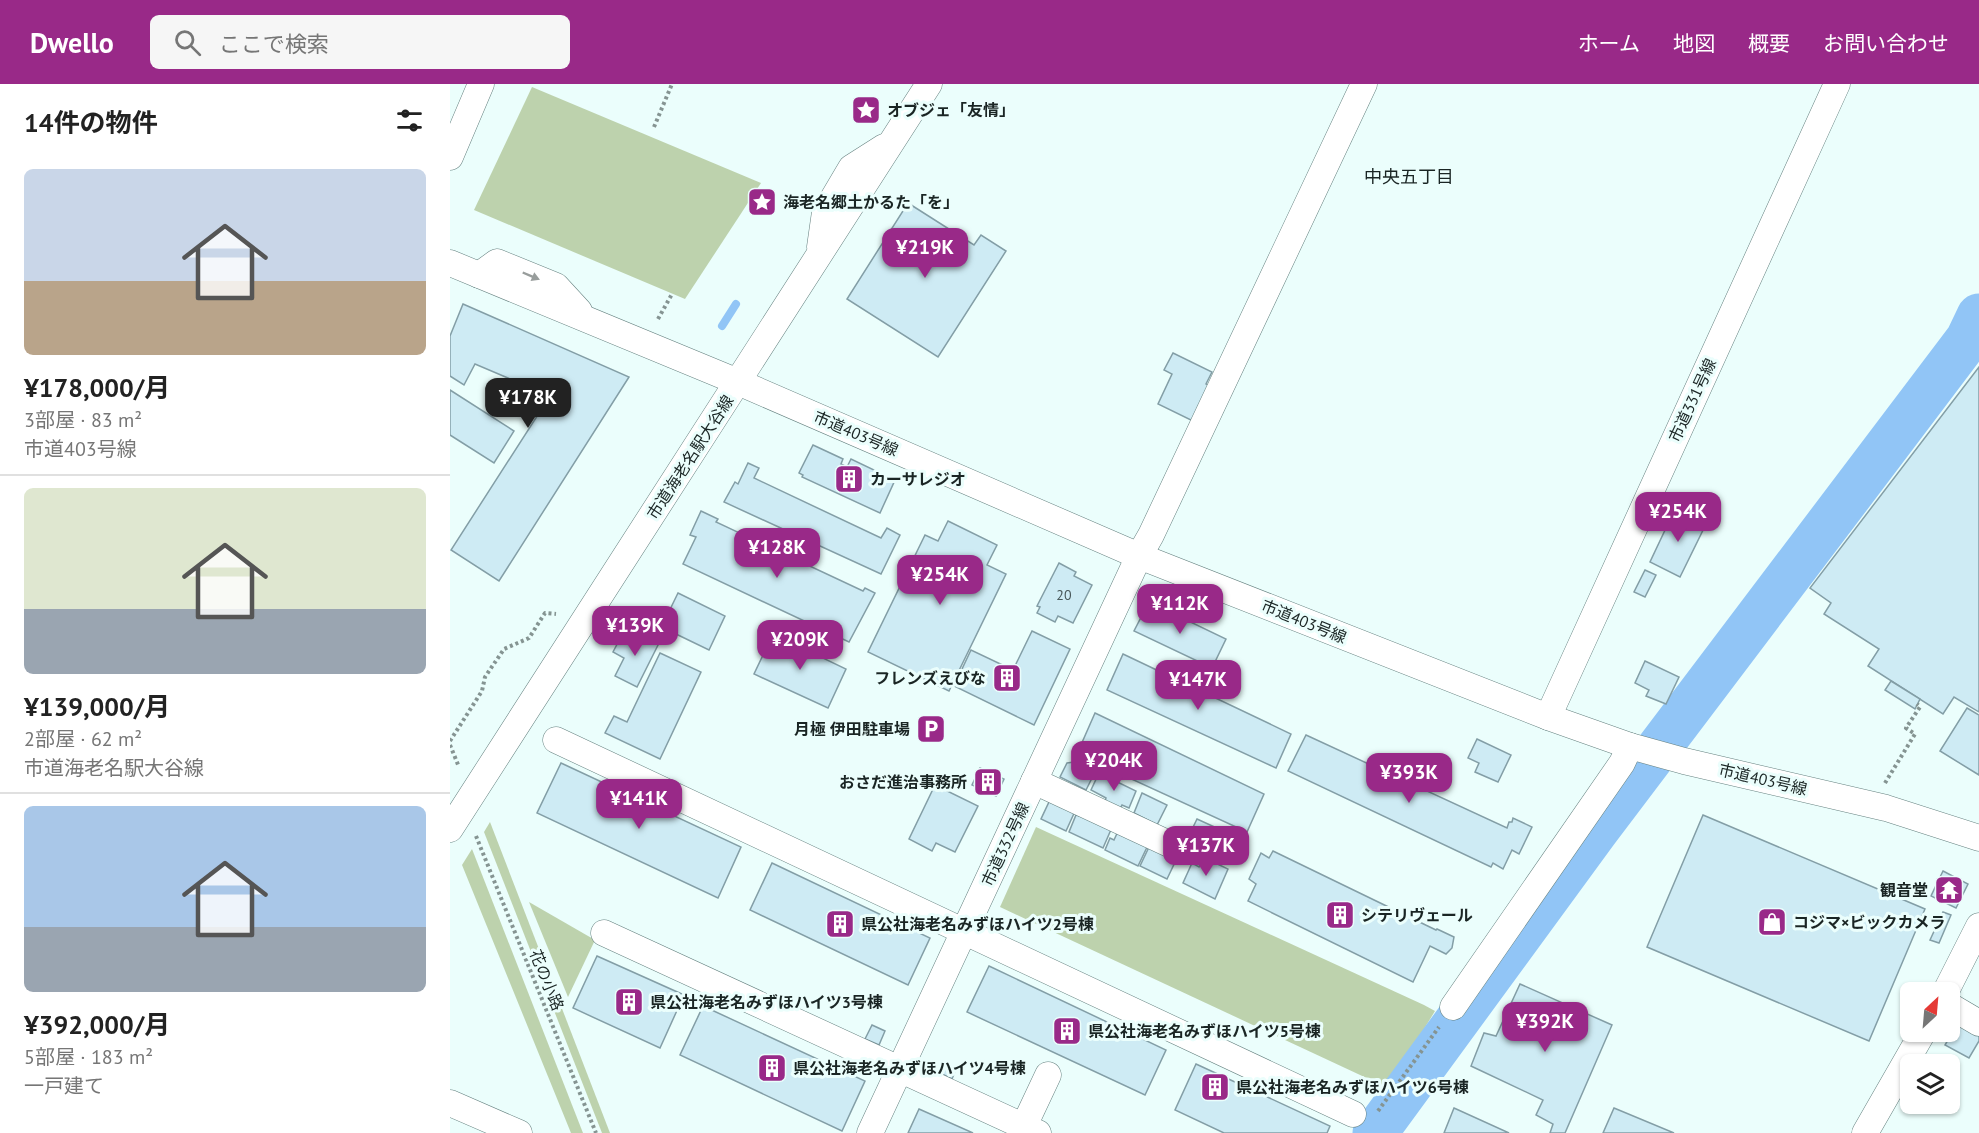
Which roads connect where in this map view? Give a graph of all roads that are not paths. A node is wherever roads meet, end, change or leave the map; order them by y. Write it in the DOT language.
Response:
graph roads {
  1 [pos="481,84"];
  2 [pos="929,84"];
  3 [pos="1364,84"];
  4 [pos="1837,84"];
  5 [pos="450,157"];
  6 [pos="450,263"];
  7 [pos="738,382"];
  8 [pos="1139,556"];
  9 [pos="1548,717"];
  10 [pos="556,740"];
  11 [pos="1636,747"];
  12 [pos="1034,782"];
  13 [pos="450,829"];
  14 [pos="1979,838"];
  15 [pos="1180,849"];
  16 [pos="1979,926"];
  17 [pos="964,932"];
  18 [pos="604,933"];
  19 [pos="1951,982"];
  20 [pos="1453,1007"];
  21 [pos="1960,1012"];
  22 [pos="1979,1023"];
  23 [pos="1917,1042"];
  24 [pos="900,1069"];
  25 [pos="1048,1076"];
  26 [pos="450,1103"];
  27 [pos="1363,1115"];
  28 [pos="1031,1130"];
  29 [pos="517,1132"];
  30 [pos="870,1133"];
  31 [pos="1864,1133"];
  1 -- 5 [label="street"];
  2 -- 7 [label="street, 市道海老名駅大谷線"];
  3 -- 8 [label="street, 市道332号線"];
  4 -- 9 [label="street, 市道331号線"];
  6 -- 7 [label="street, 市道403号線"];
  7 -- 8 [label="street, 市道403号線"];
  7 -- 13 [label="street, 市道海老名駅大谷線"];
  8 -- 9 [label="street, 市道403号線"];
  8 -- 12 [label="street, 市道332号線"];
  9 -- 11 [label="street, 市道403号線"];
  10 -- 17 [label="street"];
  11 -- 14 [label="street, 市道403号線"];
  11 -- 20 [label="street"];
  12 -- 15 [label="street"];
  12 -- 17 [label="street, 市道332号線"];
  16 -- 19 [label="street"];
  17 -- 24 [label="street, 市道332号線"];
  17 -- 27 [label="street"];
  18 -- 24 [label="street"];
  21 -- 22 [label="street"];
  23 -- 31 [label="street"];
  24 -- 28 [label="street"];
  24 -- 30 [label="street, 市道332号線"];
  25 -- 28 [label="street"];
  26 -- 29 [label="street"];
}
